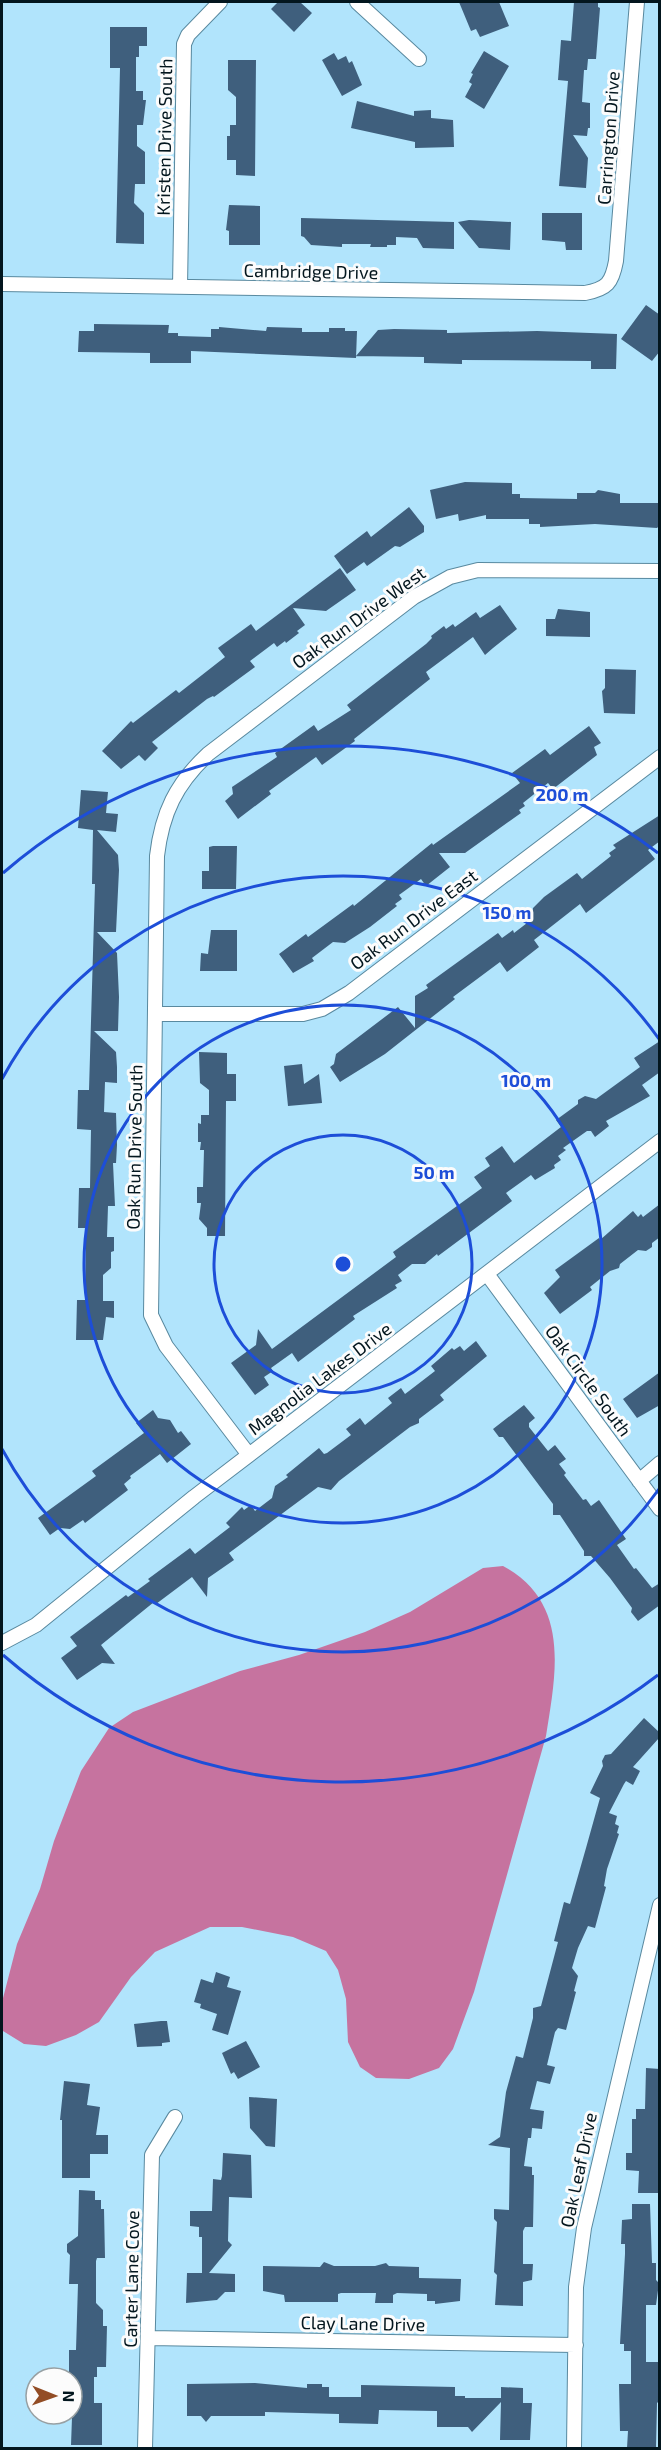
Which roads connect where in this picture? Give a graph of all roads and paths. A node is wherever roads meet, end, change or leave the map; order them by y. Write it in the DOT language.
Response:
graph roads {
  1 [pos="220,2"];
  2 [pos="357,2"];
  3 [pos="638,2"];
  4 [pos="419,59"];
  5 [pos="613,277"];
  6 [pos="2,284"];
  7 [pos="180,287"];
  8 [pos="660,571"];
  9 [pos="660,757"];
  10 [pos="166,810"];
  11 [pos="155,1014"];
  12 [pos="660,1141"];
  13 [pos="487,1274"];
  14 [pos="249,1455"];
  15 [pos="660,1464"];
  16 [pos="639,1481"];
  17 [pos="660,1509"];
  18 [pos="2,1643"];
  19 [pos="660,1905"];
  20 [pos="175,2117"];
  21 [pos="149,2338"];
  22 [pos="576,2345"];
  23 [pos="145,2448"];
  24 [pos="574,2448"];
  1 -- 7 [label="street, Kristen Drive South"];
  2 -- 4 [label="street"];
  3 -- 5 [label="street, Carrington Drive"];
  5 -- 7 [label="street, Cambridge Drive"];
  6 -- 7 [label="street, Cambridge Drive"];
  8 -- 10 [label="street, Oak Run Drive West"];
  9 -- 11 [label="street, Oak Run Drive East"];
  10 -- 11 [label="street, Oak Run Drive South"];
  11 -- 14 [label="street, Oak Run Drive South"];
  12 -- 13 [label="street, Magnolia Lakes Drive"];
  13 -- 14 [label="street, Magnolia Lakes Drive"];
  13 -- 16 [label="street, Oak Circle South"];
  14 -- 18 [label="street, Magnolia Lakes Drive"];
  15 -- 16 [label="street"];
  16 -- 17 [label="street, Oak Circle South"];
  19 -- 22 [label="street, Oak Leaf Drive"];
  20 -- 21 [label="street, Carter Lane Cove"];
  21 -- 22 [label="street, Clay Lane Drive"];
  21 -- 23 [label="street, Carter Lane Cove"];
  22 -- 24 [label="street, Oak Leaf Drive"];
}
